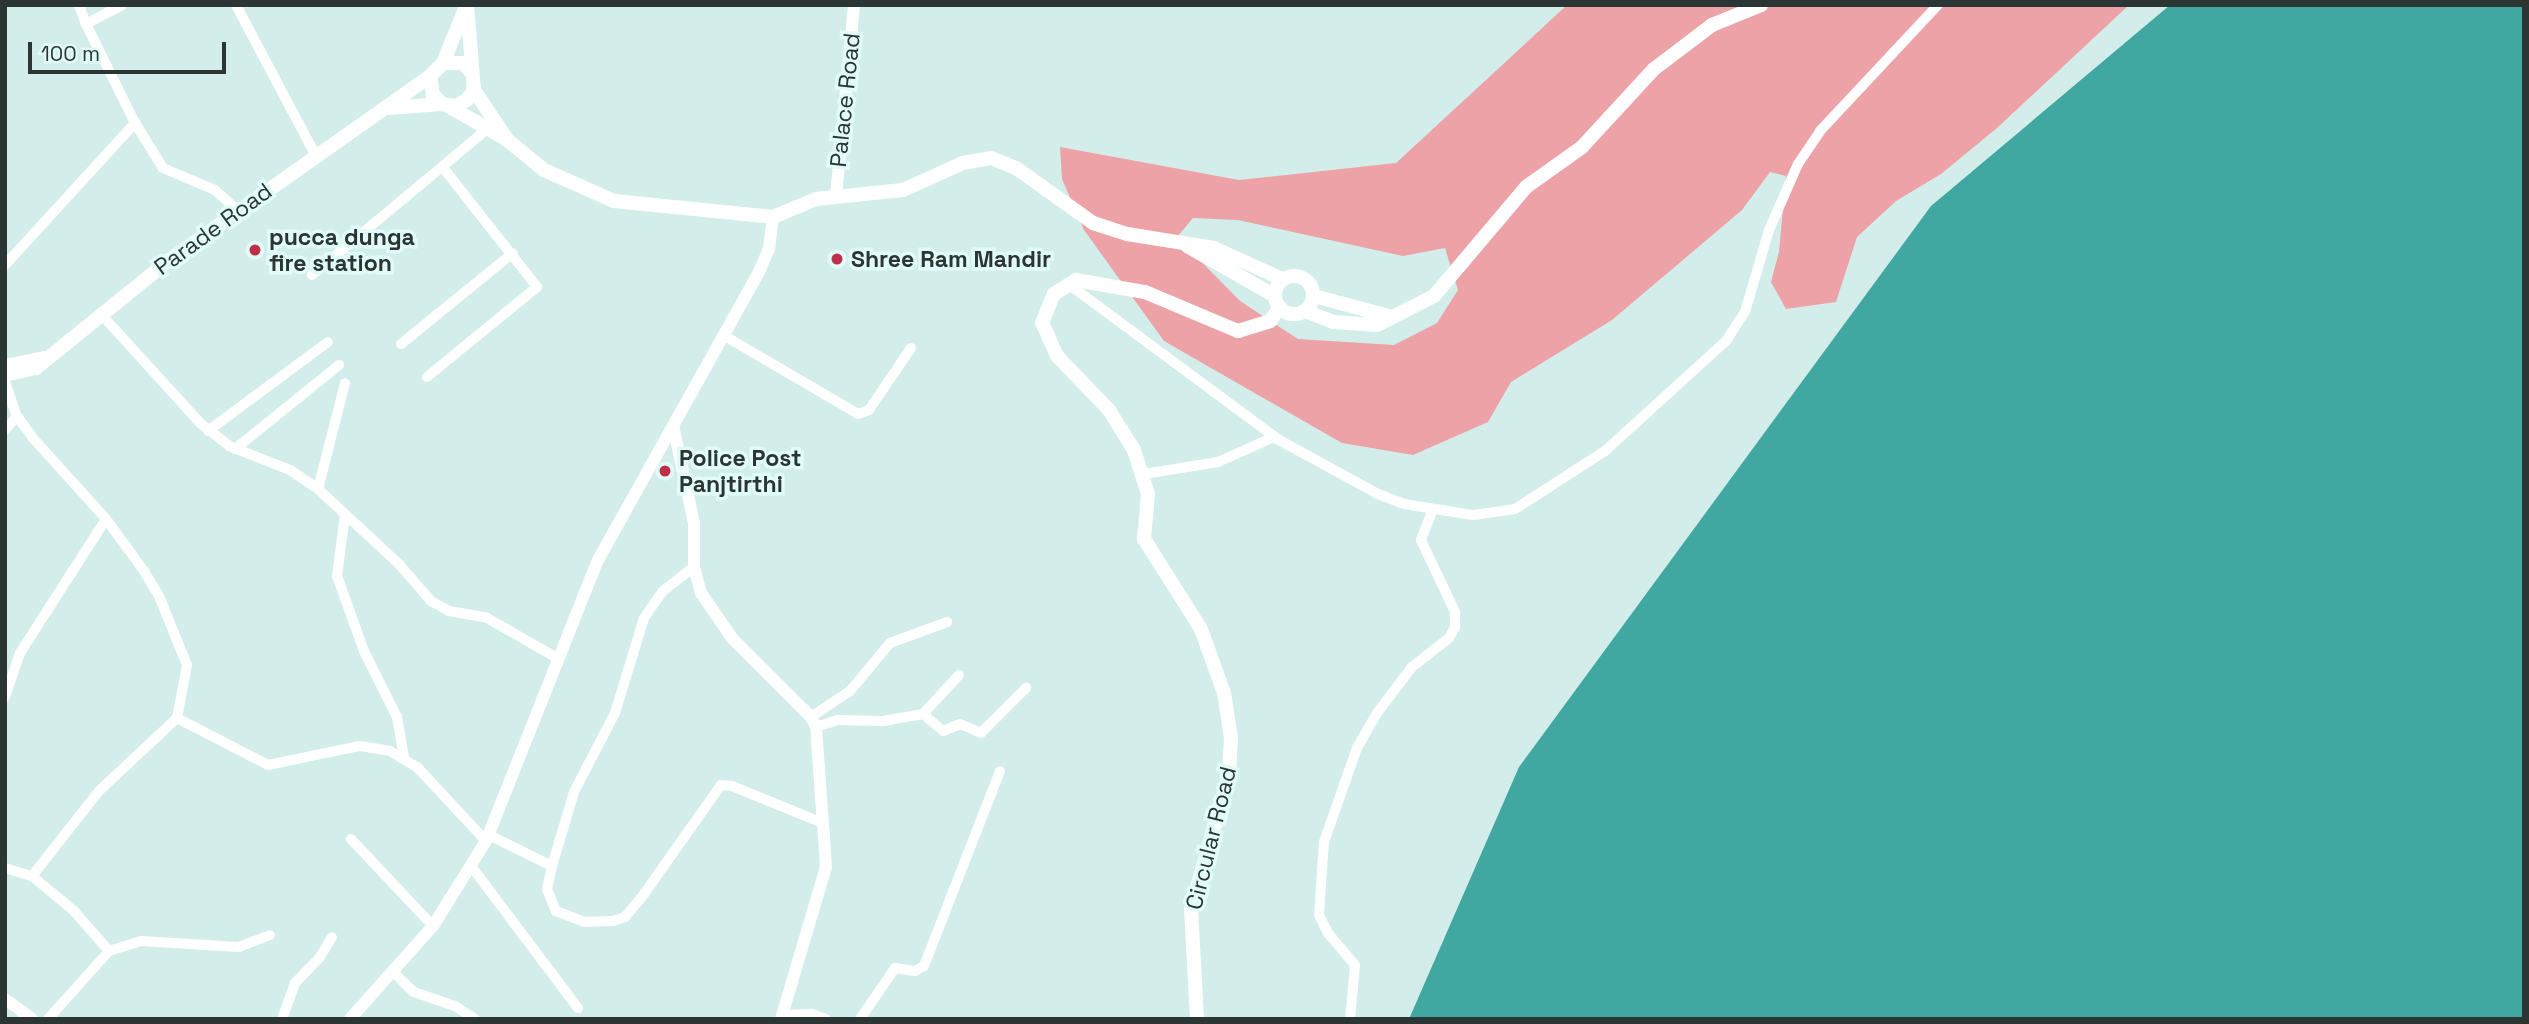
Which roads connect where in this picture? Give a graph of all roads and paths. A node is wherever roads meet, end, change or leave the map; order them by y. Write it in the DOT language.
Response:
graph roads {
  1 [pos="79,5"];
  2 [pos="122,5"];
  3 [pos="236,5"];
  4 [pos="467,5"];
  5 [pos="1761,5"];
  6 [pos="1938,5"];
  7 [pos="854,6"];
  8 [pos="86,24"];
  9 [pos="443,62"];
  10 [pos="472,73"];
  11 [pos="430,76"];
  12 [pos="474,90"];
  13 [pos="445,105"];
  14 [pos="388,108"];
  15 [pos="135,123"];
  16 [pos="486,130"];
  17 [pos="506,139"];
  18 [pos="316,156"];
  19 [pos="444,169"];
  20 [pos="836,196"];
  21 [pos="238,211"];
  22 [pos="773,217"];
  23 [pos="1180,241"];
  24 [pos="513,253"];
  25 [pos="5,265"];
  26 [pos="312,275"];
  27 [pos="1282,279"];
  28 [pos="1068,283"];
  29 [pos="1314,296"];
  30 [pos="1278,302"];
  31 [pos="1305,311"];
  32 [pos="100,313"];
  33 [pos="1392,317"];
  34 [pos="723,335"];
  35 [pos="328,341"];
  36 [pos="401,344"];
  37 [pos="911,348"];
  38 [pos="45,358"];
  39 [pos="340,365"];
  40 [pos="5,366"];
  41 [pos="5,375"];
  42 [pos="427,377"];
  43 [pos="5,382"];
  44 [pos="345,383"];
  45 [pos="17,416"];
  46 [pos="5,430"];
  47 [pos="208,430"];
  48 [pos="674,430"];
  49 [pos="1274,437"];
  50 [pos="235,449"];
  51 [pos="1144,474"];
  52 [pos="318,489"];
  53 [pos="1433,509"];
  54 [pos="345,515"];
  55 [pos="106,519"];
  56 [pos="694,567"];
  57 [pos="947,622"];
  58 [pos="559,659"];
  59 [pos="959,675"];
  60 [pos="1026,688"];
  61 [pos="5,696"];
  62 [pos="923,714"];
  63 [pos="177,718"];
  64 [pos="813,722"];
  65 [pos="404,757"];
  66 [pos="1000,771"];
  67 [pos="820,822"];
  68 [pos="487,838"];
  69 [pos="351,839"];
  70 [pos="471,866"];
  71 [pos="552,866"];
  72 [pos="5,868"];
  73 [pos="32,877"];
  74 [pos="433,926"];
  75 [pos="270,935"];
  76 [pos="332,937"];
  77 [pos="109,951"];
  78 [pos="393,972"];
  79 [pos="5,999"];
  80 [pos="578,1008"];
  81 [pos="782,1017"];
  82 [pos="33,1019"];
  83 [pos="48,1019"];
  84 [pos="282,1019"];
  85 [pos="350,1019"];
  86 [pos="475,1019"];
  87 [pos="826,1019"];
  88 [pos="860,1019"];
  89 [pos="1197,1019"];
  90 [pos="1350,1019"];
  1 -- 8 [label="street"];
  2 -- 8 [label="street"];
  3 -- 18 [label="street"];
  4 -- 9 [label="main road"];
  4 -- 10 [label="main road"];
  5 -- 33 [label="main road"];
  6 -- 53 [label="street"];
  7 -- 20 [label="street, Palace Road"];
  8 -- 15 [label="street"];
  9 -- 10 [label="main road"];
  9 -- 11 [label="main road"];
  10 -- 12 [label="main road"];
  11 -- 13 [label="main road"];
  11 -- 14 [label="main road, Parade Road"];
  12 -- 13 [label="main road"];
  12 -- 17 [label="main road"];
  13 -- 14 [label="main road"];
  13 -- 16 [label="main road"];
  14 -- 18 [label="main road, Parade Road"];
  15 -- 21 [label="street"];
  15 -- 25 [label="street"];
  16 -- 17 [label="main road"];
  16 -- 19 [label="street"];
  17 -- 22 [label="main road"];
  18 -- 21 [label="main road, Parade Road"];
  19 -- 24 [label="street"];
  19 -- 26 [label="street"];
  20 -- 22 [label="main road"];
  20 -- 23 [label="main road"];
  21 -- 32 [label="main road, Parade Road"];
  22 -- 34 [label="street"];
  23 -- 27 [label="main road"];
  23 -- 30 [label="main road"];
  24 -- 36 [label="street"];
  24 -- 42 [label="street"];
  27 -- 29 [label="main road"];
  27 -- 30 [label="main road"];
  28 -- 30 [label="main road"];
  28 -- 49 [label="street"];
  28 -- 51 [label="main road, Circular Road"];
  29 -- 31 [label="main road"];
  29 -- 33 [label="main road"];
  30 -- 31 [label="main road"];
  31 -- 33 [label="main road"];
  32 -- 38 [label="main road, Parade Road"];
  32 -- 47 [label="street"];
  34 -- 37 [label="street"];
  34 -- 48 [label="street"];
  35 -- 47 [label="street"];
  38 -- 40 [label="main road, Parade Road"];
  38 -- 41 [label="main road, Parade Road"];
  39 -- 50 [label="street"];
  43 -- 45 [label="street"];
  44 -- 52 [label="street"];
  45 -- 46 [label="street"];
  45 -- 55 [label="street"];
  47 -- 50 [label="street"];
  48 -- 56 [label="street"];
  48 -- 58 [label="street"];
  49 -- 51 [label="street"];
  49 -- 53 [label="street"];
  50 -- 52 [label="street"];
  51 -- 89 [label="main road, Circular Road"];
  52 -- 54 [label="street"];
  53 -- 90 [label="street"];
  54 -- 58 [label="street"];
  54 -- 65 [label="street"];
  55 -- 61 [label="street"];
  55 -- 63 [label="street"];
  56 -- 64 [label="street"];
  56 -- 71 [label="street"];
  57 -- 64 [label="street"];
  58 -- 68 [label="street"];
  59 -- 62 [label="street"];
  60 -- 62 [label="street"];
  62 -- 64 [label="street"];
  63 -- 65 [label="street"];
  63 -- 73 [label="street"];
  64 -- 67 [label="street"];
  65 -- 68 [label="street"];
  66 -- 88 [label="street"];
  67 -- 71 [label="street"];
  67 -- 81 [label="street"];
  68 -- 70 [label="street"];
  68 -- 71 [label="street"];
  69 -- 74 [label="street"];
  70 -- 74 [label="street"];
  70 -- 80 [label="street"];
  72 -- 73 [label="street"];
  73 -- 77 [label="street"];
  74 -- 78 [label="street"];
  75 -- 77 [label="street"];
  76 -- 84 [label="street"];
  77 -- 83 [label="street"];
  78 -- 85 [label="street"];
  78 -- 86 [label="street"];
  79 -- 82 [label="street"];
  81 -- 87 [label="street"];
}
